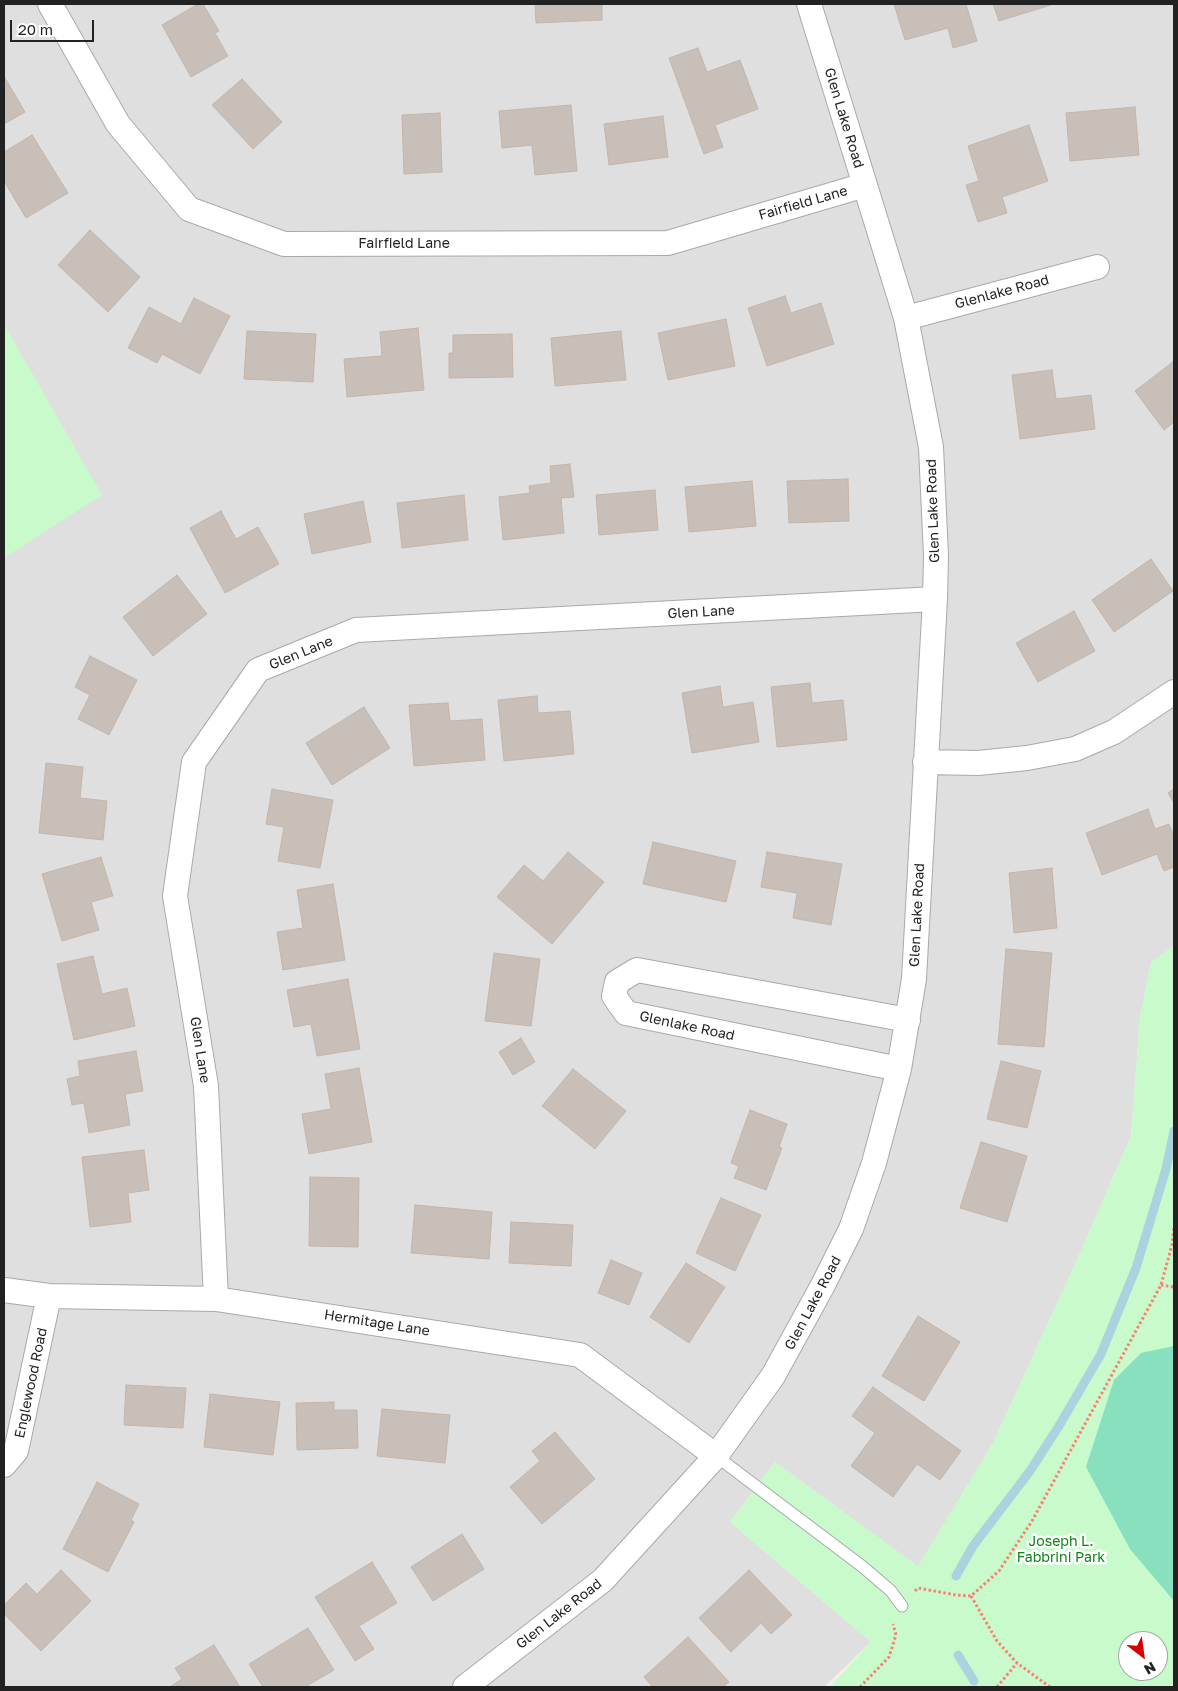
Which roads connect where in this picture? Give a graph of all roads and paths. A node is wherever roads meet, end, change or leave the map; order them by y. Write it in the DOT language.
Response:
graph roads {
  1 [pos="50,4"];
  2 [pos="809,4"];
  3 [pos="865,185"];
  4 [pos="1098,267"];
  5 [pos="906,318"];
  6 [pos="935,599"];
  7 [pos="1174,692"];
  8 [pos="925,762"];
  9 [pos="908,1020"];
  10 [pos="899,1069"];
  11 [pos="1174,1227"];
  12 [pos="1161,1285"];
  13 [pos="1174,1287"];
  14 [pos="4,1290"];
  15 [pos="49,1296"];
  16 [pos="216,1299"];
  17 [pos="716,1456"];
  18 [pos="4,1465"];
  19 [pos="971,1596"];
  20 [pos="902,1606"];
  21 [pos="1016,1663"];
  22 [pos="465,1687"];
  23 [pos="860,1687"];
  24 [pos="997,1687"];
  25 [pos="1050,1687"];
  1 -- 3 [label="street, Fairfield Lane"];
  2 -- 3 [label="street, Glen Lake Road"];
  3 -- 5 [label="street, Glen Lake Road"];
  4 -- 5 [label="street, Glenlake Road"];
  5 -- 6 [label="street, Glen Lake Road"];
  6 -- 8 [label="street, Glen Lake Road"];
  6 -- 16 [label="street, Glen Lane"];
  7 -- 8 [label="street"];
  8 -- 9 [label="street, Glen Lake Road"];
  9 -- 10 [label="street, Glen Lake Road"];
  9 -- 10 [label="street, Glenlake Road"];
  10 -- 17 [label="street, Glen Lake Road"];
  11 -- 12 [label="path"];
  12 -- 13 [label="path"];
  12 -- 19 [label="path"];
  14 -- 15 [label="street, Hermitage Lane"];
  15 -- 16 [label="street, Hermitage Lane"];
  15 -- 18 [label="street, Englewood Road"];
  16 -- 17 [label="street, Hermitage Lane"];
  17 -- 20 [label="lane"];
  17 -- 22 [label="street, Glen Lake Road"];
  19 -- 20 [label="path"];
  19 -- 21 [label="path"];
  20 -- 23 [label="path"];
  21 -- 24 [label="path"];
  21 -- 25 [label="path"];
}
